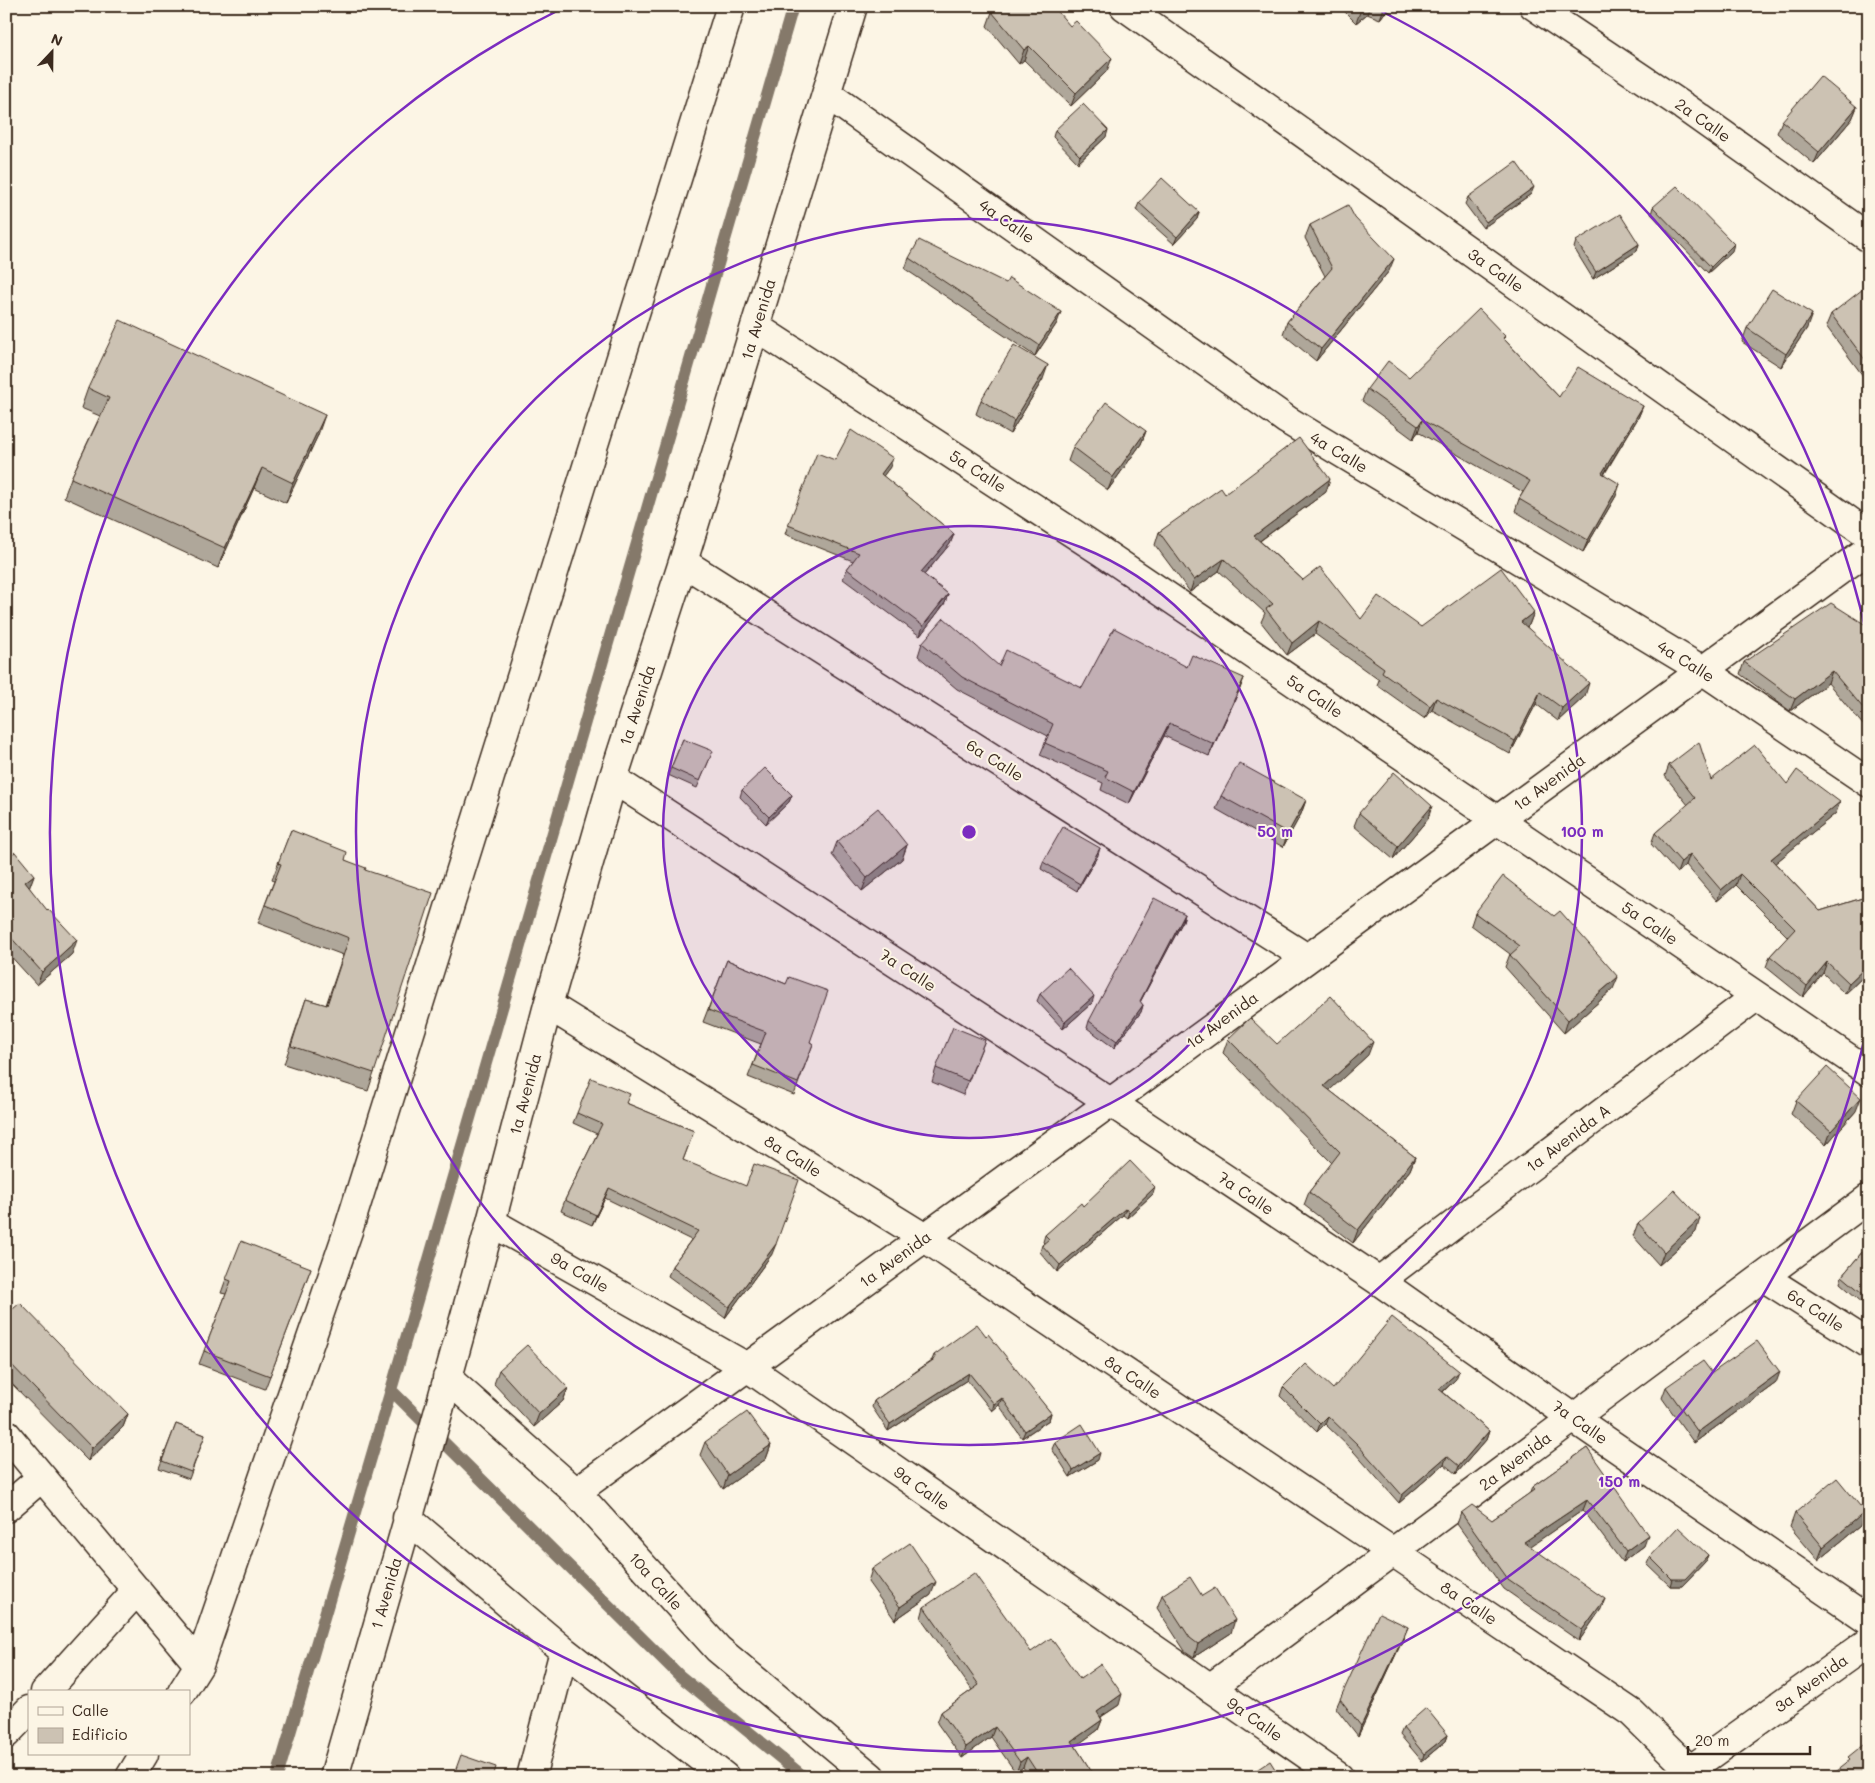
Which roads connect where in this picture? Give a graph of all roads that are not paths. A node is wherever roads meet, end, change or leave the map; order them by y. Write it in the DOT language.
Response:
graph roads {
  1 [pos="732,6"];
  2 [pos="854,6"];
  3 [pos="1124,6"];
  4 [pos="1534,6"];
  5 [pos="827,94"];
  6 [pos="1869,238"];
  7 [pos="756,327"];
  8 [pos="1869,535"];
  9 [pos="1869,549"];
  10 [pos="684,562"];
  11 [pos="1702,670"];
  12 [pos="613,779"];
  13 [pos="1869,783"];
  14 [pos="1497,820"];
  15 [pos="1307,958"];
  16 [pos="1757,996"];
  17 [pos="548,1005"];
  18 [pos="1869,1072"];
  19 [pos="1110,1102"];
  20 [pos="1869,1198"];
  21 [pos="491,1222"];
  22 [pos="924,1238"];
  23 [pos="1763,1277"];
  24 [pos="1379,1281"];
  25 [pos="1869,1344"];
  26 [pos="747,1367"];
  27 [pos="447,1378"];
  28 [pos="438,1410"];
  29 [pos="1573,1418"];
  30 [pos="6,1434"];
  31 [pos="42,1477"];
  32 [pos="576,1492"];
  33 [pos="6,1508"];
  34 [pos="407,1518"];
  35 [pos="1393,1552"];
  36 [pos="137,1590"];
  37 [pos="1869,1621"];
  38 [pos="1869,1642"];
  39 [pos="564,1651"];
  40 [pos="199,1665"];
  41 [pos="1210,1688"];
  42 [pos="47,1690"];
  43 [pos="183,1690"];
  44 [pos="28,1711"];
  45 [pos="6,1734"];
  46 [pos="143,1756"];
  47 [pos="1689,1774"];
  48 [pos="130,1777"];
  49 [pos="334,1777"];
  50 [pos="531,1777"];
  51 [pos="725,1777"];
  52 [pos="871,1777"];
  53 [pos="1339,1777"];
  1 -- 40 [label="street"];
  2 -- 5 [label="street, 1a Avenida"];
  3 -- 8 [label="street, 3a Calle"];
  4 -- 6 [label="street, 2a Calle"];
  5 -- 7 [label="street, 1a Avenida"];
  5 -- 11 [label="street, 4a Calle"];
  7 -- 10 [label="street, 1a Avenida"];
  7 -- 14 [label="street, 5a Calle"];
  9 -- 11 [label="street, 1a Avenida"];
  10 -- 12 [label="street, 1a Avenida"];
  10 -- 15 [label="street, 6a Calle"];
  11 -- 13 [label="street, 4a Calle"];
  11 -- 14 [label="street, 1a Avenida"];
  12 -- 17 [label="street, 1a Avenida"];
  12 -- 19 [label="street, 7a Calle"];
  14 -- 15 [label="street, 1a Avenida"];
  14 -- 16 [label="street, 5a Calle"];
  15 -- 19 [label="street, 1a Avenida"];
  16 -- 18 [label="street, 5a Calle"];
  16 -- 24 [label="street, 1a Avenida A"];
  17 -- 21 [label="street, 1a Avenida"];
  17 -- 22 [label="street, 8a Calle"];
  19 -- 22 [label="street, 1a Avenida"];
  19 -- 24 [label="street, 7a Calle"];
  20 -- 23 [label="street, 2a Avenida"];
  21 -- 26 [label="street, 9a Calle"];
  21 -- 27 [label="street, 1a Avenida"];
  22 -- 26 [label="street, 1a Avenida"];
  22 -- 35 [label="street, 8a Calle"];
  23 -- 25 [label="street, 6a Calle"];
  23 -- 29 [label="street, 2a Avenida"];
  24 -- 29 [label="street, 7a Calle"];
  26 -- 32 [label="street, 1a Avenida"];
  26 -- 41 [label="street, 9a Calle"];
  27 -- 28 [label="street, 1a Avenida"];
  27 -- 32 [label="street, 10a Calle"];
  28 -- 34 [label="street, 1 Avenida"];
  29 -- 35 [label="street, 2a Avenida"];
  29 -- 37 [label="street, 7a Calle"];
  30 -- 31 [label="street"];
  31 -- 33 [label="street"];
  31 -- 36 [label="street"];
  32 -- 52 [label="street, 10a Calle"];
  34 -- 39 [label="street"];
  34 -- 49 [label="street, 1 Avenida"];
  35 -- 41 [label="street, 2a Avenida"];
  35 -- 47 [label="street, 8a Calle"];
  36 -- 40 [label="street"];
  36 -- 42 [label="street"];
  38 -- 47 [label="street, 3a Avenida"];
  39 -- 50 [label="street"];
  39 -- 51 [label="street"];
  40 -- 43 [label="street"];
  41 -- 53 [label="street, 9a Calle"];
  44 -- 45 [label="street"];
  46 -- 48 [label="street"];
}
